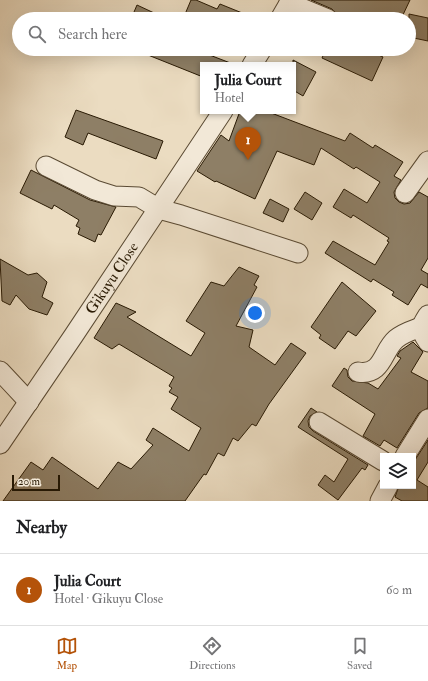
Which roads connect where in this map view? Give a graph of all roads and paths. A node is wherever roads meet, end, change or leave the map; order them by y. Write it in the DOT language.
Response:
graph roads {
  1 [pos="290,1"];
  2 [pos="284,12"];
  3 [pos="313,12"];
  4 [pos="221,114"];
  5 [pos="428,161"];
  6 [pos="46,166"];
  7 [pos="405,193"];
  8 [pos="159,209"];
  9 [pos="298,253"];
  10 [pos="426,328"];
  11 [pos="0,371"];
  12 [pos="358,372"];
  13 [pos="29,402"];
  14 [pos="428,420"];
  15 [pos="319,422"];
  16 [pos="0,444"];
  17 [pos="407,453"];
  18 [pos="380,459"];
  19 [pos="386,489"];
  20 [pos="380,501"];
  1 -- 2 [label="street"];
  1 -- 3 [label="street"];
  4 -- 8 [label="street, Gikuyu Close"];
  5 -- 7 [label="street"];
  6 -- 8 [label="street"];
  8 -- 9 [label="street"];
  8 -- 13 [label="street, Gikuyu Close"];
  10 -- 12 [label="street"];
  11 -- 13 [label="street"];
  13 -- 16 [label="street, Gikuyu Close"];
  14 -- 17 [label="street"];
  15 -- 18 [label="street"];
  19 -- 20 [label="street"];
}
